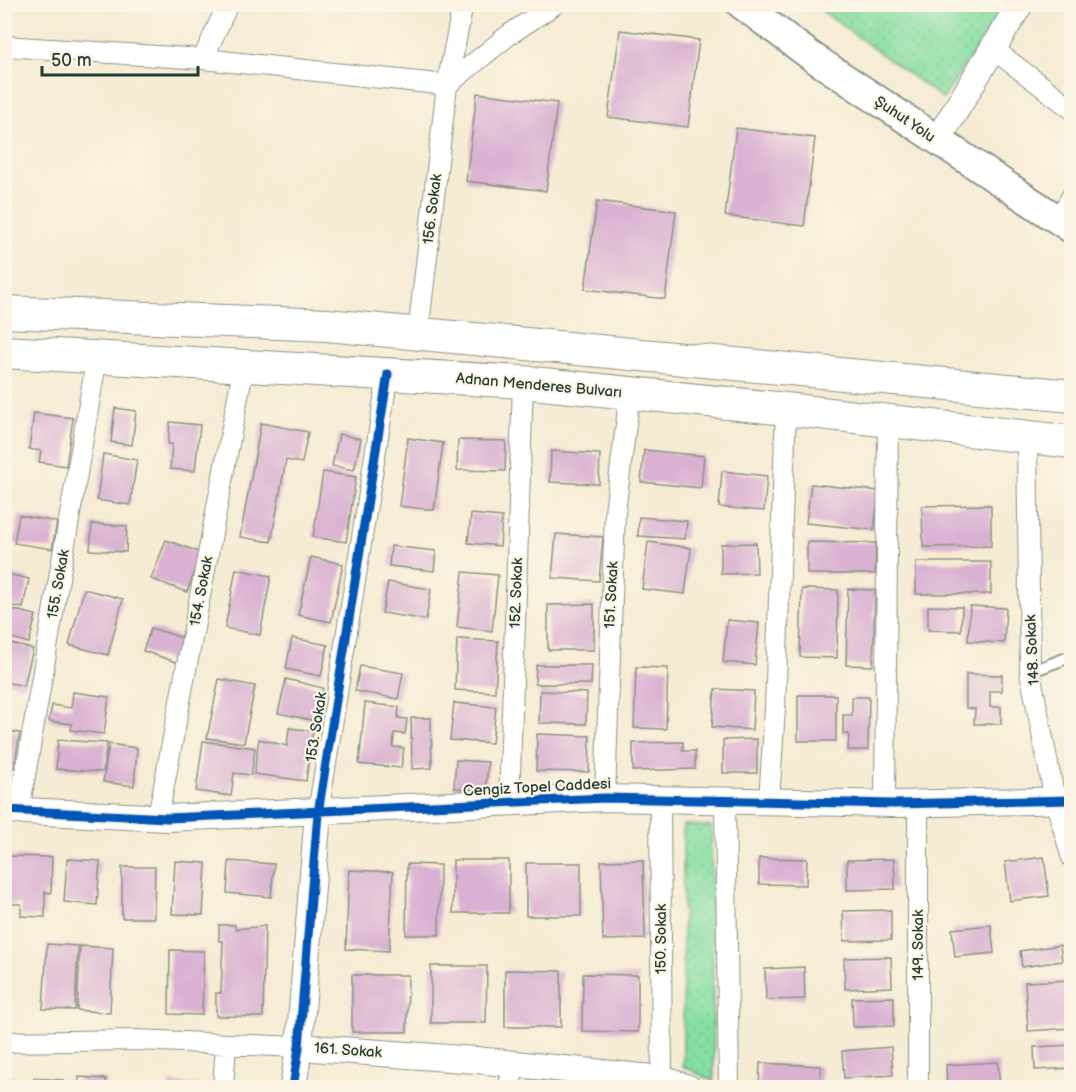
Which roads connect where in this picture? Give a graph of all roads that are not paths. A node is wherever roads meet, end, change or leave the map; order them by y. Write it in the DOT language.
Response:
graph roads {
  1 [pos="228,4"];
  2 [pos="463,4"];
  3 [pos="555,4"];
  4 [pos="741,4"];
  5 [pos="1020,4"];
  6 [pos="4,46"];
  7 [pos="993,50"];
  8 [pos="203,59"];
  9 [pos="447,85"];
  10 [pos="1071,109"];
  11 [pos="937,141"];
  12 [pos="1069,229"];
  13 [pos="4,312"];
  14 [pos="418,333"];
  15 [pos="4,352"];
  16 [pos="97,357"];
  17 [pos="244,365"];
  18 [pos="388,374"];
  19 [pos="523,382"];
  20 [pos="630,393"];
  21 [pos="1071,396"];
  22 [pos="786,409"];
  23 [pos="888,421"];
  24 [pos="1027,437"];
  25 [pos="1071,442"];
  26 [pos="1071,457"];
  27 [pos="1071,656"];
  28 [pos="1030,672"];
  29 [pos="605,798"];
  30 [pos="660,799"];
  31 [pos="725,800"];
  32 [pos="1063,800"];
  33 [pos="769,801"];
  34 [pos="508,803"];
  35 [pos="885,803"];
  36 [pos="918,803"];
  37 [pos="12,810"];
  38 [pos="318,813"];
  39 [pos="158,818"];
  40 [pos="1071,858"];
  41 [pos="4,1042"];
  42 [pos="226,1044"];
  43 [pos="299,1047"];
  44 [pos="517,1064"];
  45 [pos="662,1079"];
  46 [pos="223,1088"];
  47 [pos="293,1088"];
  48 [pos="507,1088"];
  49 [pos="688,1088"];
  50 [pos="729,1088"];
  51 [pos="918,1088"];
  1 -- 8 [label="street"];
  2 -- 9 [label="street, 156. Sokak"];
  3 -- 9 [label="street"];
  4 -- 11 [label="main road, Şuhut Yolu"];
  5 -- 7 [label="street"];
  6 -- 8 [label="street"];
  7 -- 10 [label="street"];
  7 -- 11 [label="street"];
  8 -- 9 [label="street"];
  9 -- 14 [label="street, 156. Sokak"];
  11 -- 12 [label="main road, Şuhut Yolu"];
  13 -- 14 [label="main road"];
  14 -- 21 [label="main road"];
  15 -- 16 [label="main road, Adnan Menderes Bulvarı"];
  16 -- 17 [label="main road, Adnan Menderes Bulvarı"];
  16 -- 37 [label="street, 155. Sokak"];
  17 -- 18 [label="main road, Adnan Menderes Bulvarı"];
  17 -- 39 [label="street, 154. Sokak"];
  18 -- 19 [label="main road, Adnan Menderes Bulvarı"];
  18 -- 38 [label="street, 153. Sokak"];
  19 -- 20 [label="main road, Adnan Menderes Bulvarı"];
  19 -- 34 [label="street, 152. Sokak"];
  20 -- 22 [label="main road, Adnan Menderes Bulvarı"];
  20 -- 29 [label="street, 151. Sokak"];
  22 -- 23 [label="main road, Adnan Menderes Bulvarı"];
  22 -- 33 [label="street"];
  23 -- 24 [label="main road, Adnan Menderes Bulvarı"];
  23 -- 35 [label="street"];
  24 -- 25 [label="main road, Adnan Menderes Bulvarı"];
  24 -- 26 [label="main road"];
  24 -- 28 [label="street, 148. Sokak"];
  27 -- 28 [label="lane"];
  28 -- 32 [label="street, 148. Sokak"];
  29 -- 30 [label="street, Cengiz Topel Caddesi"];
  29 -- 34 [label="street, Cengiz Topel Caddesi"];
  30 -- 31 [label="street, Cengiz Topel Caddesi"];
  30 -- 45 [label="street, 150. Sokak"];
  31 -- 33 [label="street, Cengiz Topel Caddesi"];
  31 -- 50 [label="street"];
  32 -- 36 [label="street, Cengiz Topel Caddesi"];
  32 -- 40 [label="street, 148. Sokak"];
  33 -- 35 [label="street, Cengiz Topel Caddesi"];
  34 -- 38 [label="street, Cengiz Topel Caddesi"];
  35 -- 36 [label="street, Cengiz Topel Caddesi"];
  36 -- 51 [label="street, 149. Sokak"];
  37 -- 39 [label="street, Cengiz Topel Caddesi"];
  38 -- 39 [label="street, Cengiz Topel Caddesi"];
  38 -- 43 [label="street, 153. Sokak"];
  41 -- 42 [label="street, 161. Sokak"];
  42 -- 43 [label="street, 161. Sokak"];
  42 -- 46 [label="street"];
  43 -- 44 [label="street, 161. Sokak"];
  43 -- 47 [label="street, 153. Sokak"];
  44 -- 45 [label="street, 161. Sokak"];
  44 -- 48 [label="street"];
  45 -- 49 [label="street, 161. Sokak"];
}
